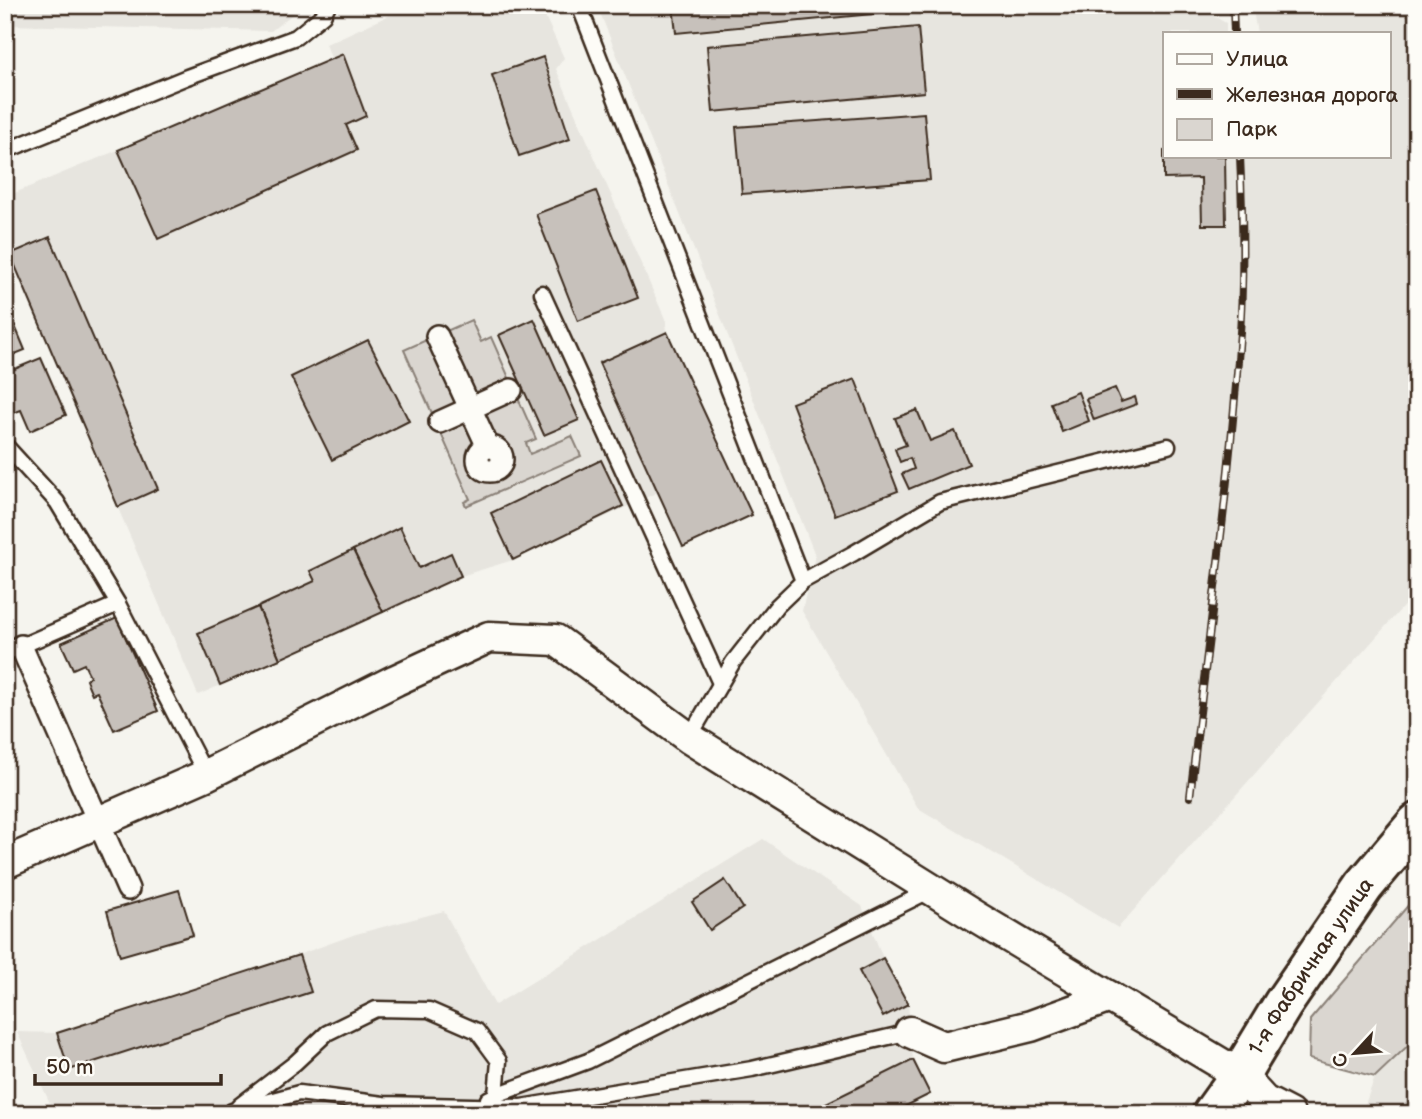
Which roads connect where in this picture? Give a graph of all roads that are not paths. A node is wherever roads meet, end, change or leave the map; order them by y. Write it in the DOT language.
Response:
graph roads {
  1 [pos="328,5"];
  2 [pos="579,5"];
  3 [pos="5,151"];
  4 [pos="542,293"];
  5 [pos="437,336"];
  6 [pos="511,390"];
  7 [pos="470,408"];
  8 [pos="440,422"];
  9 [pos="5,445"];
  10 [pos="1168,446"];
  11 [pos="475,459"];
  12 [pos="803,580"];
  13 [pos="118,604"];
  14 [pos="13,649"];
  15 [pos="720,683"];
  16 [pos="689,738"];
  17 [pos="206,775"];
  18 [pos="99,822"];
  19 [pos="1417,823"];
  20 [pos="5,863"];
  21 [pos="128,889"];
  22 [pos="931,889"];
  23 [pos="1110,998"];
  24 [pos="910,1032"];
  25 [pos="1240,1075"];
  26 [pos="496,1095"];
  27 [pos="470,1110"];
  28 [pos="231,1113"];
  29 [pos="1212,1114"];
  30 [pos="1289,1114"];
  1 -- 3 [label="lane"];
  2 -- 12 [label="lane"];
  4 -- 15 [label="lane"];
  5 -- 7 [label="street"];
  6 -- 7 [label="street"];
  7 -- 8 [label="street"];
  7 -- 11 [label="street"];
  9 -- 13 [label="lane"];
  10 -- 12 [label="lane"];
  12 -- 15 [label="lane"];
  13 -- 14 [label="lane"];
  13 -- 17 [label="lane"];
  14 -- 18 [label="street"];
  15 -- 16 [label="lane"];
  16 -- 17 [label="street"];
  16 -- 22 [label="street"];
  17 -- 18 [label="street"];
  18 -- 20 [label="street"];
  18 -- 21 [label="street"];
  19 -- 25 [label="main road, 1-я Фабричная улица"];
  22 -- 23 [label="street"];
  22 -- 26 [label="lane"];
  23 -- 24 [label="street"];
  23 -- 25 [label="street"];
  24 -- 27 [label="lane"];
  25 -- 29 [label="main road, 1-я Фабричная улица"];
  25 -- 30 [label="street"];
  26 -- 27 [label="lane"];
  26 -- 28 [label="lane"];
  27 -- 28 [label="lane"];
}
